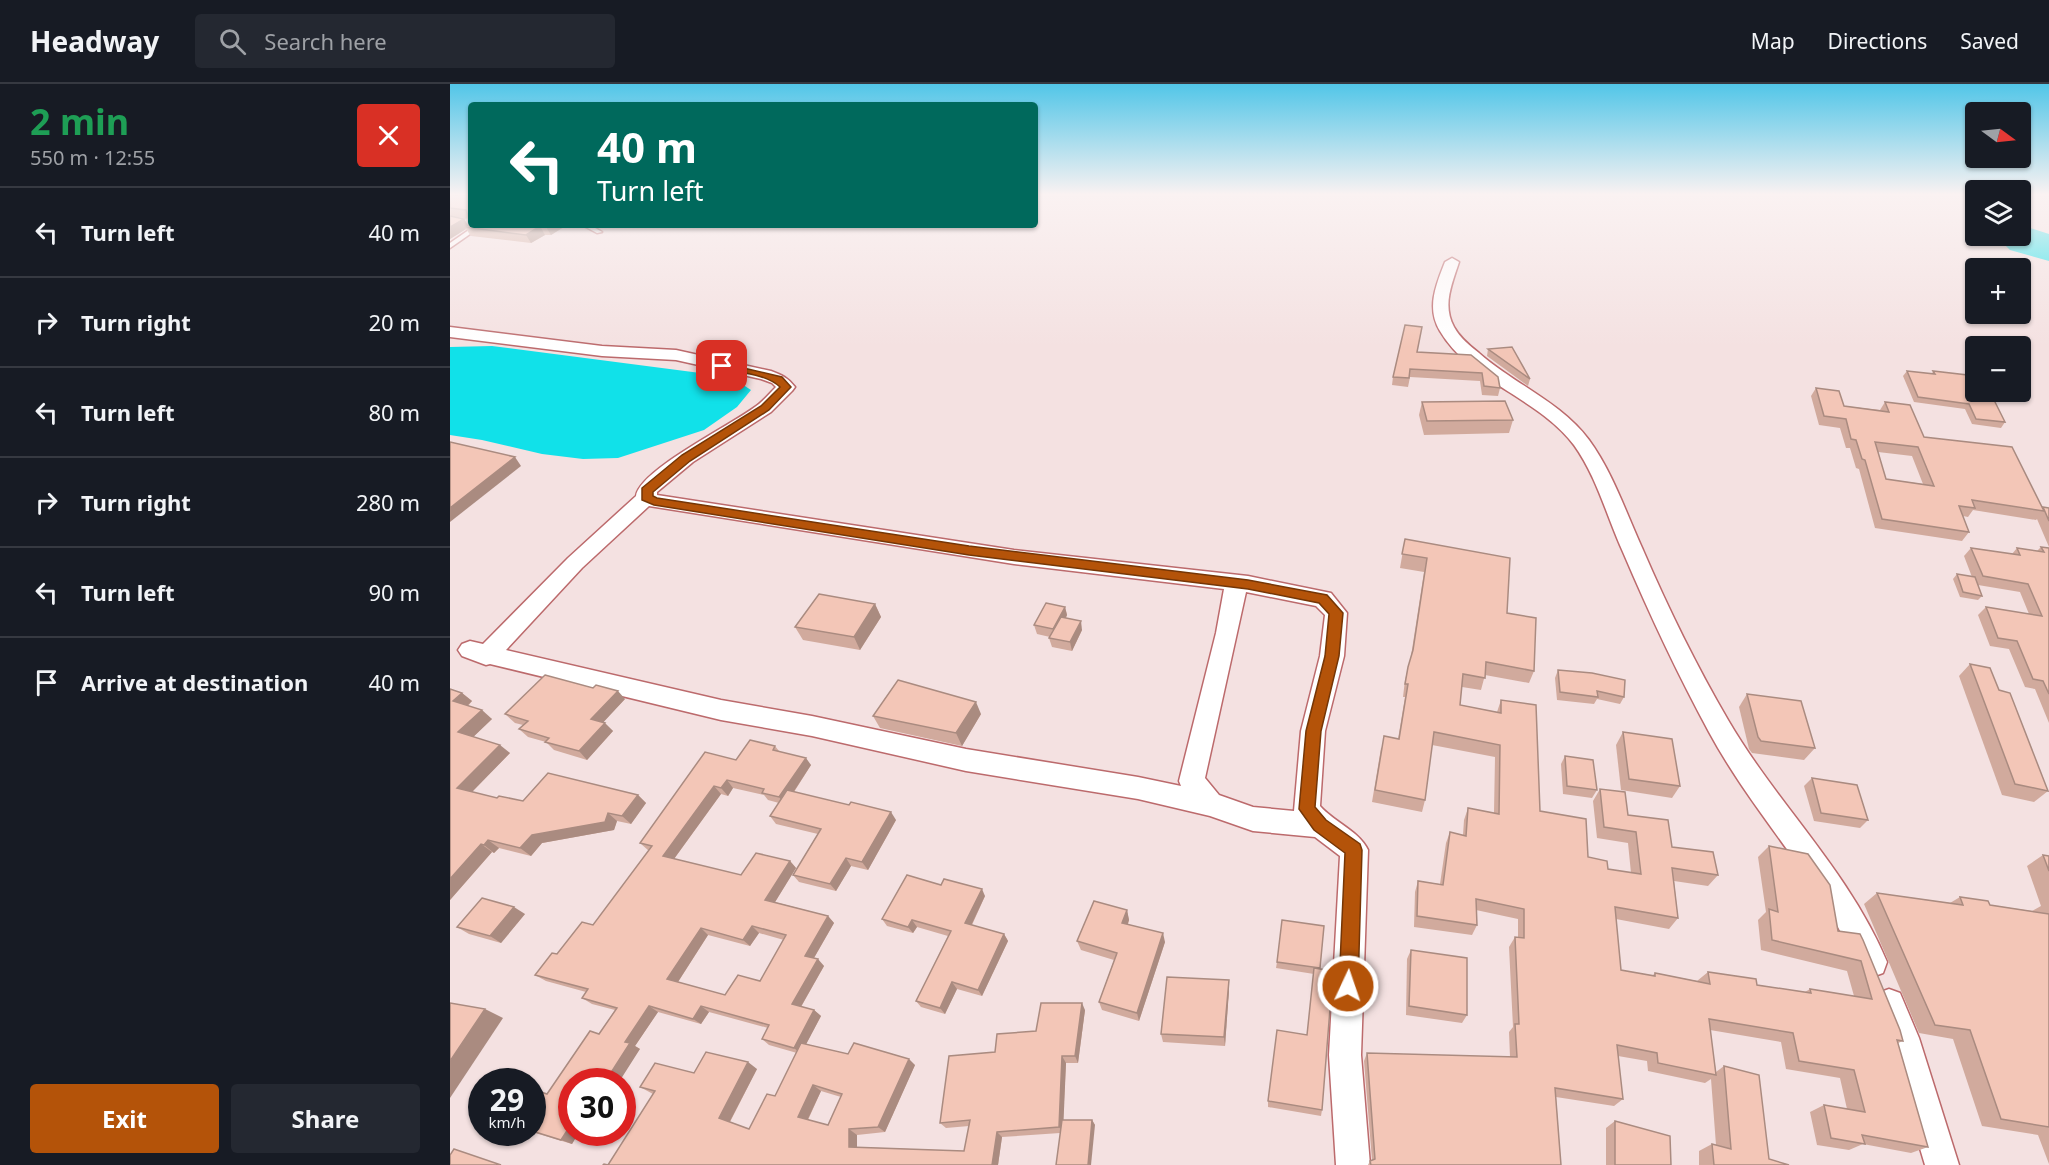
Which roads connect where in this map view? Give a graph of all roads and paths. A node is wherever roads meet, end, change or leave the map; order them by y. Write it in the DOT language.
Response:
graph roads {
  1 [pos="1452,262"];
  2 [pos="450,332"];
  3 [pos="646,498"];
  4 [pos="1236,583"];
  5 [pos="1210,804"];
  6 [pos="1320,825"];
  7 [pos="1353,1165"];
  8 [pos="1942,1165"];
  1 -- 8 [label="street"];
  2 -- 3 [label="street"];
  3 -- 4 [label="street"];
  3 -- 5 [label="street"];
  4 -- 5 [label="street"];
  4 -- 6 [label="street"];
  5 -- 6 [label="street"];
  6 -- 7 [label="street"];
}
